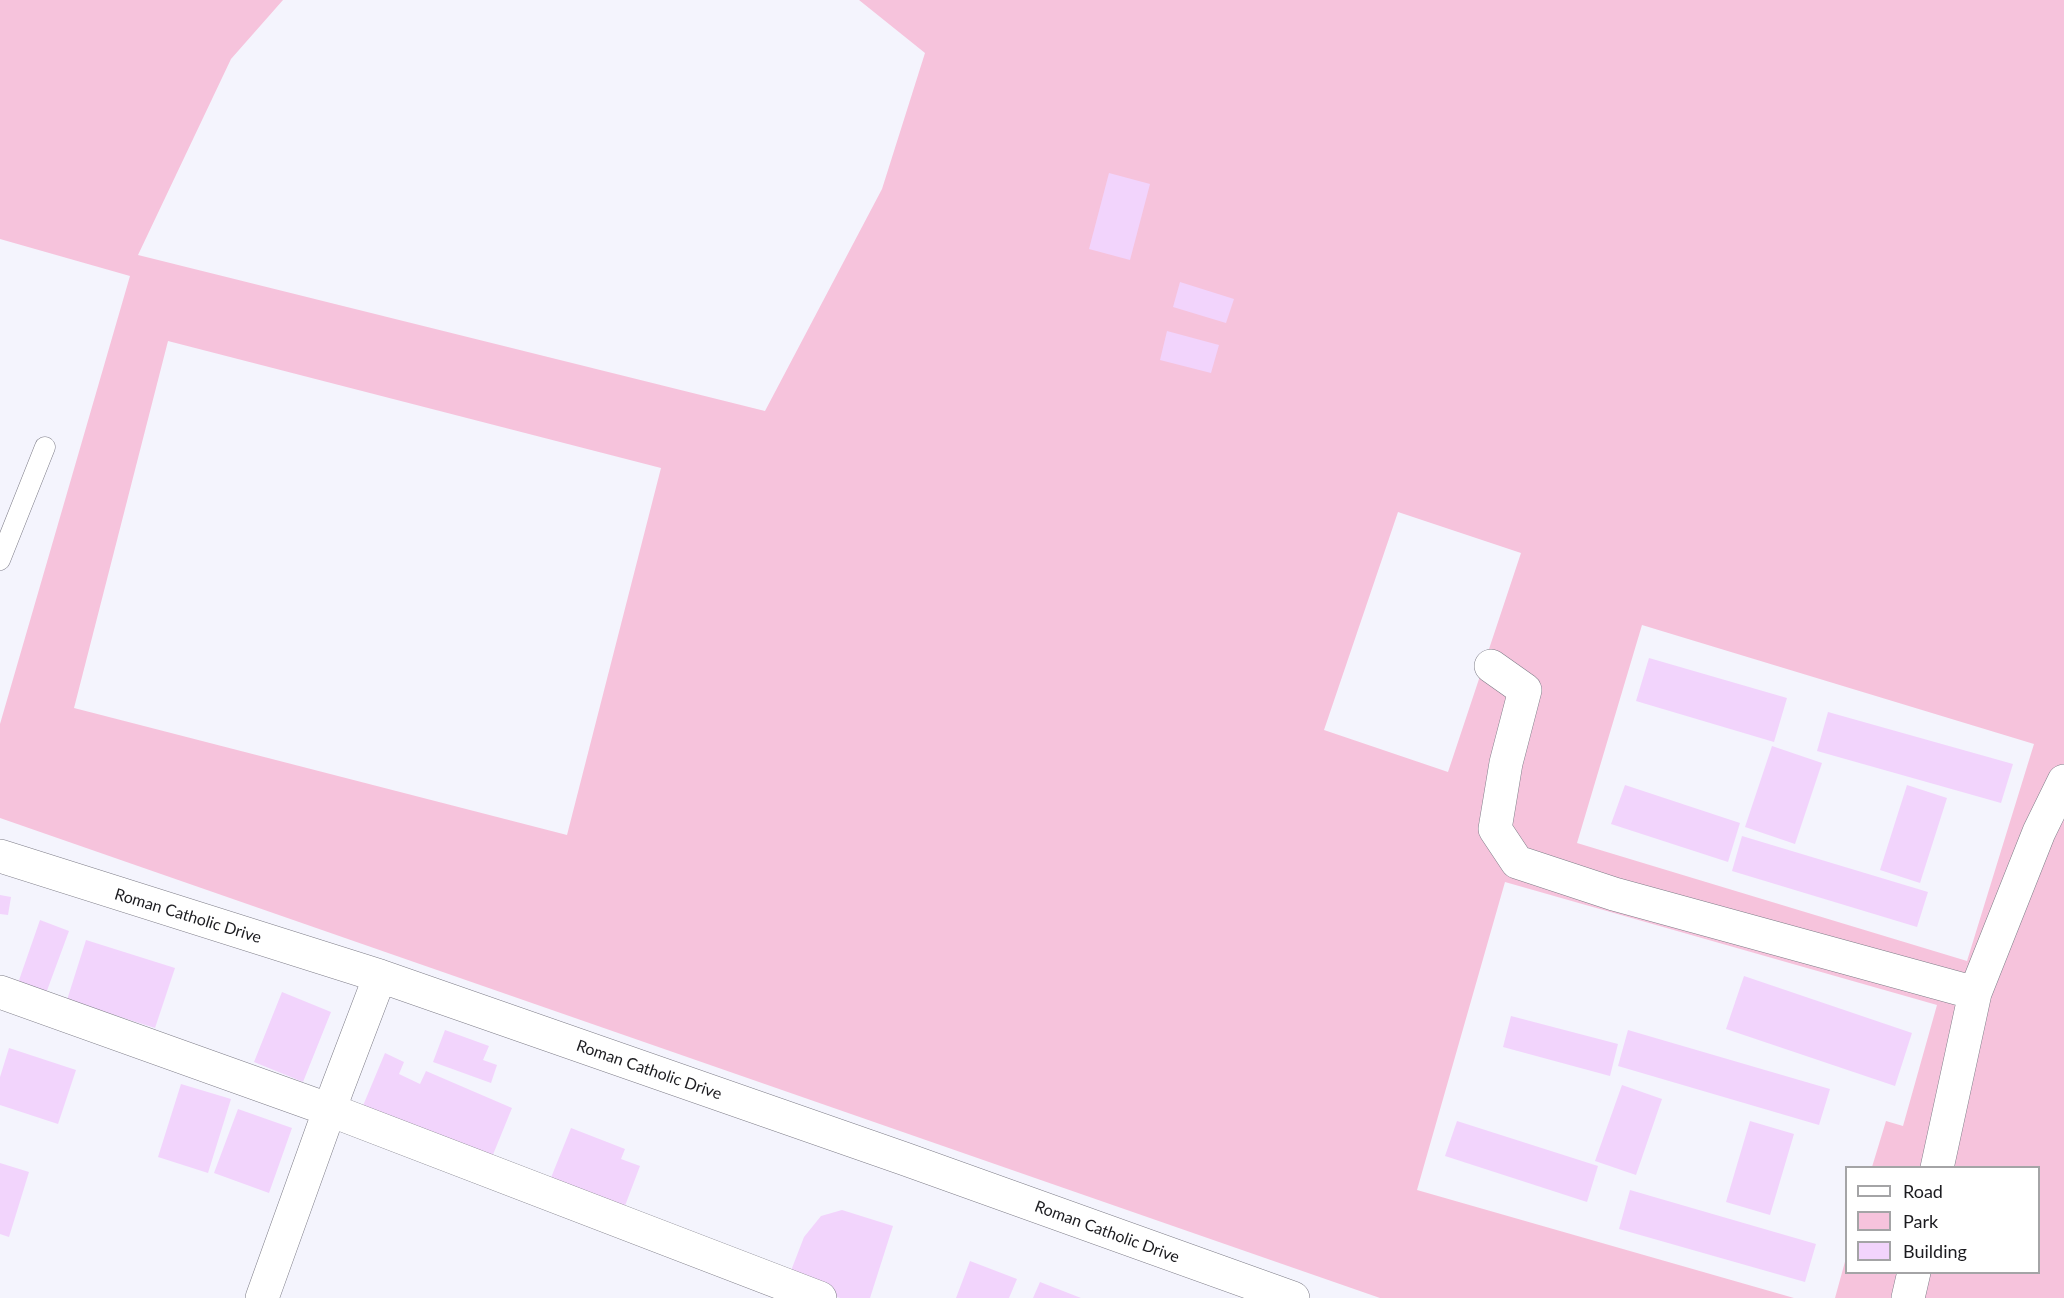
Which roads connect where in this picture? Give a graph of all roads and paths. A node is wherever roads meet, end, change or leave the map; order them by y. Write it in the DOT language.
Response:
graph roads {
  1 [pos="45,447"];
  2 [pos="0,560"];
  3 [pos="1491,666"];
  4 [pos="2064,782"];
  5 [pos="0,856"];
  6 [pos="380,976"];
  7 [pos="0,992"];
  8 [pos="1975,993"];
  9 [pos="330,1110"];
  10 [pos="1937,1166"];
  11 [pos="1914,1274"];
  12 [pos="262,1298"];
  13 [pos="820,1298"];
  14 [pos="1293,1298"];
  15 [pos="1908,1298"];
  1 -- 2 [label="lane"];
  3 -- 8 [label="street"];
  4 -- 8 [label="street"];
  5 -- 6 [label="street, Roman Catholic Drive"];
  6 -- 9 [label="street"];
  6 -- 14 [label="street, Roman Catholic Drive"];
  7 -- 9 [label="street"];
  8 -- 10 [label="street"];
  9 -- 12 [label="street"];
  9 -- 13 [label="street"];
  11 -- 15 [label="street"];
}
